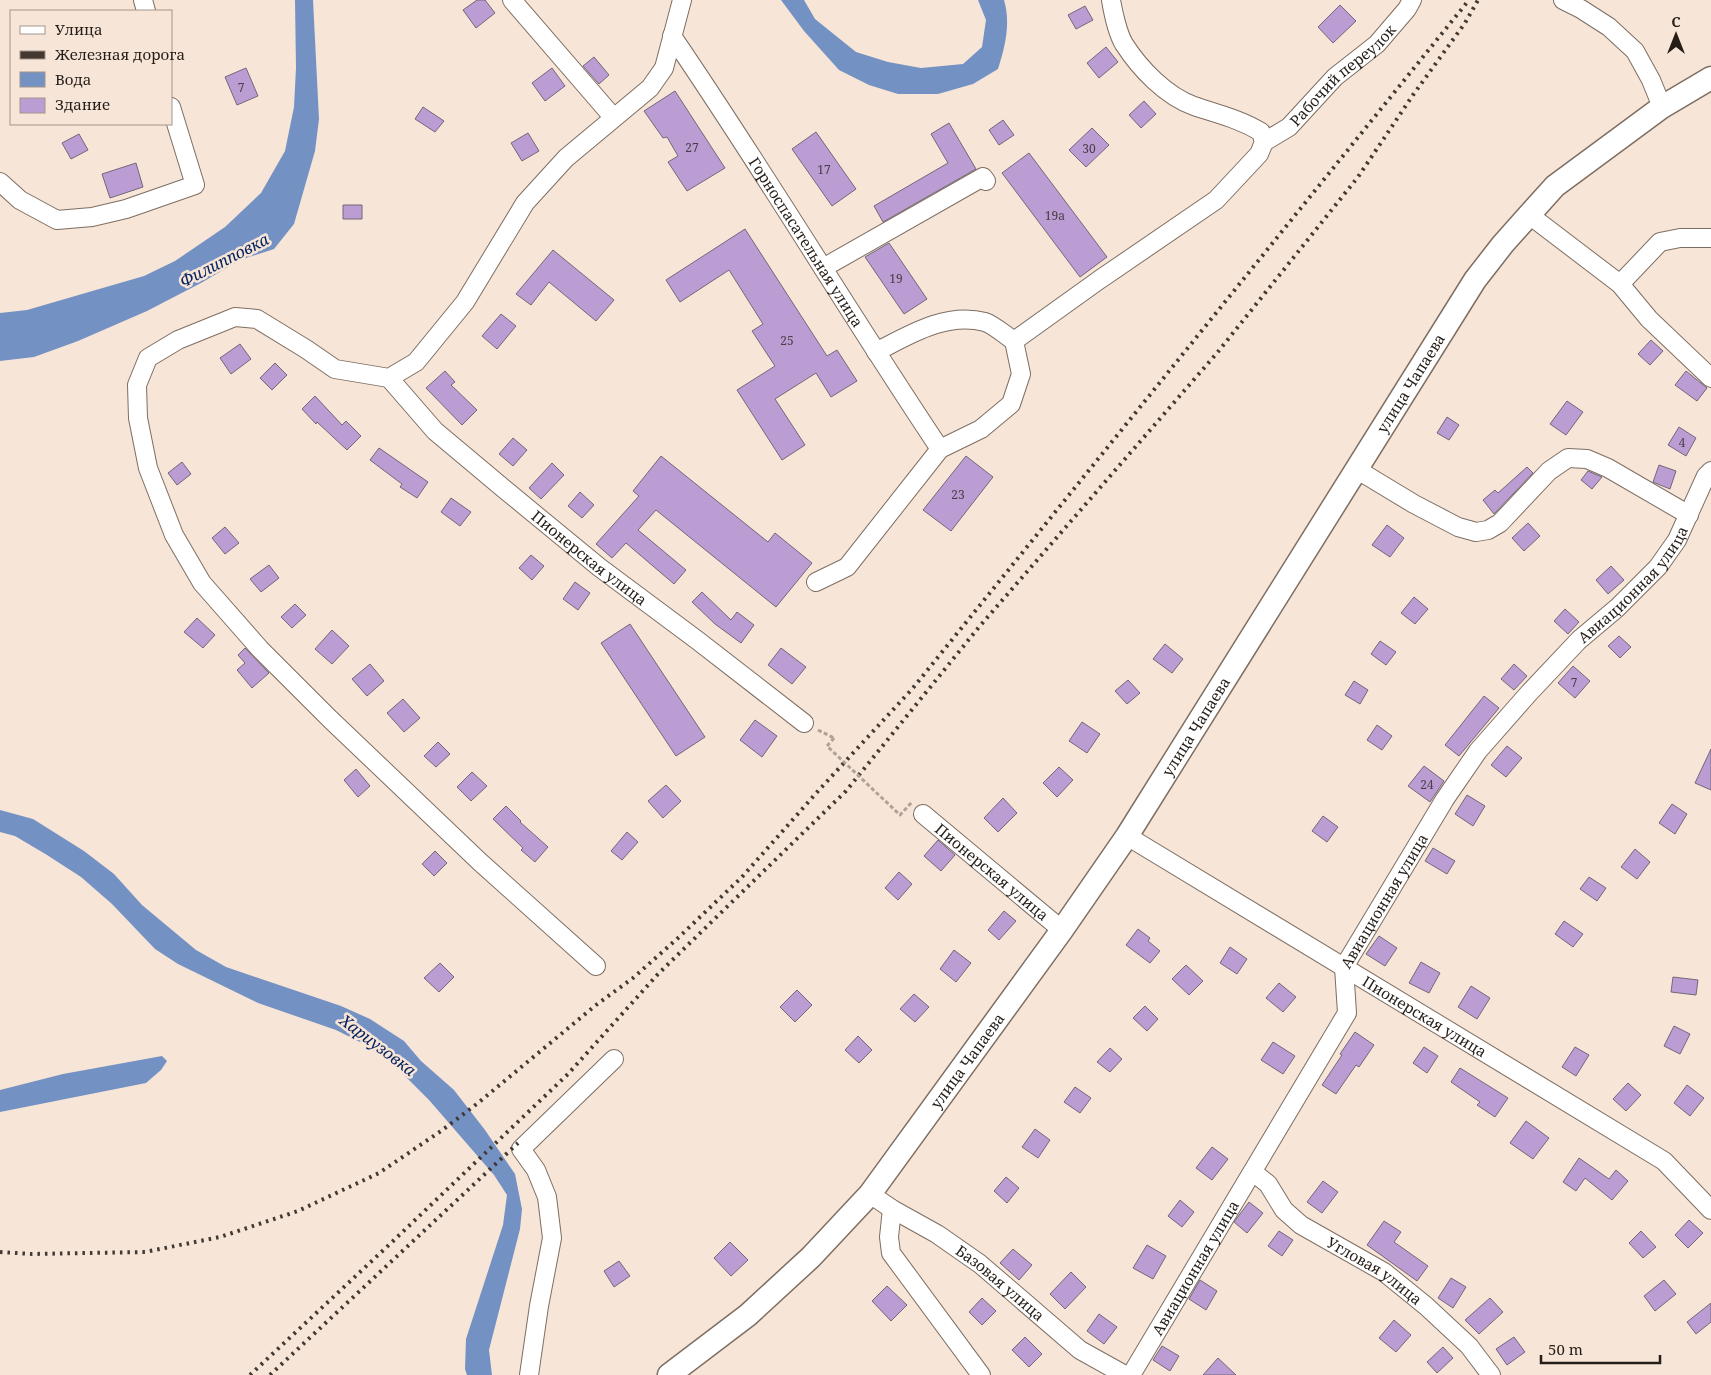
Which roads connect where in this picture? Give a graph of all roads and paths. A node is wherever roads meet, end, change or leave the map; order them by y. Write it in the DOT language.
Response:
graph roads {
  1 [pos="512,0"];
  2 [pos="682,0"];
  3 [pos="1111,0"];
  4 [pos="1412,0"];
  5 [pos="1563,0"];
  6 [pos="672,36"];
  7 [pos="1711,78"];
  8 [pos="1662,107"];
  9 [pos="172,110"];
  10 [pos="613,117"];
  11 [pos="1264,142"];
  12 [pos="986,181"];
  13 [pos="0,182"];
  14 [pos="1528,214"];
  15 [pos="1711,238"];
  16 [pos="823,268"];
  17 [pos="1620,284"];
  18 [pos="1014,341"];
  19 [pos="876,352"];
  20 [pos="389,378"];
  21 [pos="1711,378"];
  22 [pos="940,449"];
  23 [pos="1356,469"];
  24 [pos="1711,471"];
  25 [pos="1689,515"];
  26 [pos="816,582"];
  27 [pos="804,723"];
  28 [pos="834,738"];
  29 [pos="918,808"];
  30 [pos="1127,836"];
  31 [pos="1062,930"];
  32 [pos="596,966"];
  33 [pos="1344,966"];
  34 [pos="614,1060"];
  35 [pos="1253,1172"];
  36 [pos="870,1194"];
  37 [pos="892,1209"];
  38 [pos="1711,1210"];
  39 [pos="529,1375"];
  40 [pos="669,1375"];
  41 [pos="981,1375"];
  42 [pos="1125,1375"];
  43 [pos="1131,1375"];
  44 [pos="1491,1375"];
  1 -- 10 [label="street"];
  2 -- 6 [label="street"];
  3 -- 11 [label="street"];
  4 -- 11 [label="street, Рабочий переулок"];
  5 -- 8 [label="street"];
  6 -- 10 [label="street"];
  6 -- 16 [label="street, Горноспасательная улица"];
  7 -- 8 [label="street, улица Чапаева"];
  8 -- 14 [label="street, улица Чапаева"];
  9 -- 13 [label="street"];
  10 -- 20 [label="street"];
  11 -- 18 [label="street"];
  12 -- 16 [label="street"];
  14 -- 17 [label="street"];
  14 -- 23 [label="street, улица Чапаева"];
  15 -- 17 [label="street"];
  16 -- 19 [label="street, Горноспасательная улица"];
  17 -- 21 [label="street"];
  18 -- 19 [label="street"];
  18 -- 22 [label="street"];
  19 -- 22 [label="street, Горноспасательная улица"];
  20 -- 27 [label="street, Пионерская улица"];
  20 -- 32 [label="street"];
  22 -- 26 [label="street"];
  23 -- 25 [label="street"];
  23 -- 30 [label="street, улица Чапаева"];
  24 -- 25 [label="street, Авиационная улица"];
  25 -- 33 [label="street, Авиационная улица"];
  28 -- 29 [label="path, bridge"];
  29 -- 31 [label="street, Пионерская улица"];
  30 -- 31 [label="street, улица Чапаева"];
  30 -- 33 [label="street, Пионерская улица"];
  31 -- 36 [label="street, улица Чапаева"];
  33 -- 35 [label="street, Авиационная улица"];
  33 -- 38 [label="street, Пионерская улица"];
  34 -- 39 [label="street"];
  35 -- 43 [label="street, Авиационная улица"];
  35 -- 44 [label="street, Угловая улица"];
  36 -- 37 [label="street, Базовая улица"];
  36 -- 40 [label="street, улица Чапаева"];
  37 -- 41 [label="street"];
  37 -- 42 [label="street, Базовая улица"];
}
